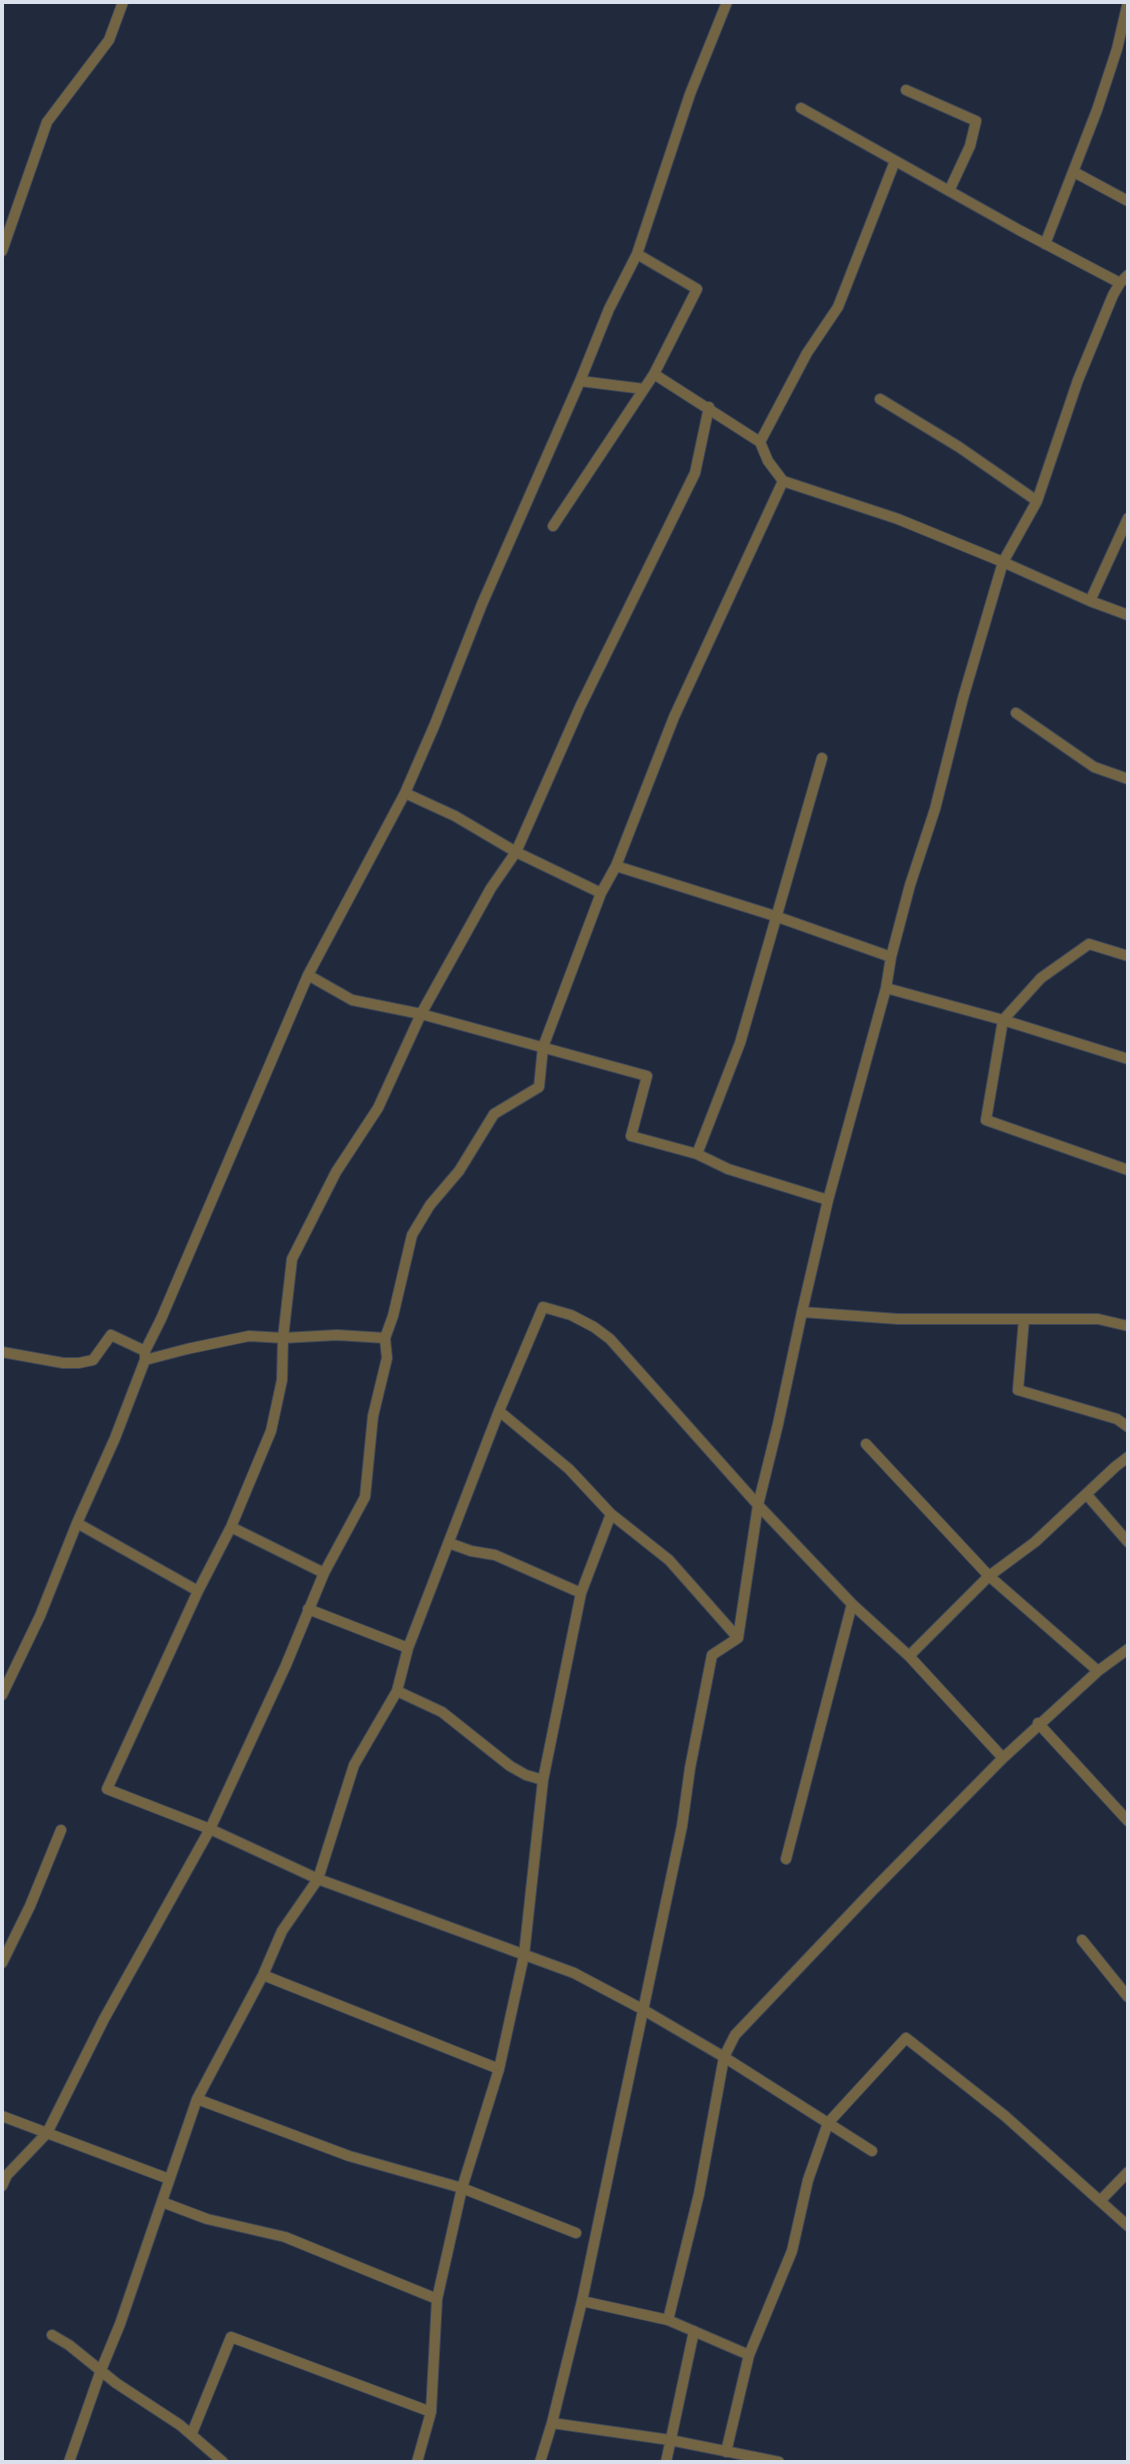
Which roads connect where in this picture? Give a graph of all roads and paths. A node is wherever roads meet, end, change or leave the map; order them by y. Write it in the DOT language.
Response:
graph roads {
  1 [pos="123,2"];
  2 [pos="727,2"];
  3 [pos="1128,2"];
  4 [pos="906,90"];
  5 [pos="802,108"];
  6 [pos="895,161"];
  7 [pos="1074,172"];
  8 [pos="949,191"];
  9 [pos="1128,201"];
  10 [pos="1045,244"];
  11 [pos="2,251"];
  12 [pos="637,254"];
  13 [pos="1124,279"];
  14 [pos="654,374"];
  15 [pos="580,381"];
  16 [pos="644,389"];
  17 [pos="880,399"];
  18 [pos="709,407"];
  19 [pos="760,442"];
  20 [pos="783,481"];
  21 [pos="1037,502"];
  22 [pos="1128,518"];
  23 [pos="552,526"];
  24 [pos="1003,562"];
  25 [pos="1090,601"];
  26 [pos="1128,615"];
  27 [pos="1016,713"];
  28 [pos="822,758"];
  29 [pos="1128,779"];
  30 [pos="405,793"];
  31 [pos="516,852"];
  32 [pos="616,866"];
  33 [pos="601,893"];
  34 [pos="775,916"];
  35 [pos="1128,956"];
  36 [pos="891,957"];
  37 [pos="308,975"];
  38 [pos="886,988"];
  39 [pos="421,1014"];
  40 [pos="1003,1020"];
  41 [pos="543,1047"];
  42 [pos="1128,1059"];
  43 [pos="697,1154"];
  44 [pos="1128,1170"];
  45 [pos="828,1200"];
  46 [pos="802,1312"];
  47 [pos="1024,1319"];
  48 [pos="1128,1326"];
  49 [pos="283,1338"];
  50 [pos="385,1338"];
  51 [pos="2,1352"];
  52 [pos="145,1356"];
  53 [pos="499,1411"];
  54 [pos="1128,1427"];
  55 [pos="866,1444"];
  56 [pos="1128,1457"];
  57 [pos="1087,1495"];
  58 [pos="758,1504"];
  59 [pos="611,1514"];
  60 [pos="77,1523"];
  61 [pos="231,1527"];
  62 [pos="1128,1542"];
  63 [pos="449,1543"];
  64 [pos="324,1573"];
  65 [pos="989,1576"];
  66 [pos="198,1591"];
  67 [pos="581,1593"];
  68 [pos="852,1604"];
  69 [pos="309,1609"];
  70 [pos="738,1638"];
  71 [pos="408,1648"];
  72 [pos="1128,1649"];
  73 [pos="909,1656"];
  74 [pos="1098,1671"];
  75 [pos="397,1690"];
  76 [pos="2,1695"];
  77 [pos="1038,1723"];
  78 [pos="1003,1758"];
  79 [pos="543,1780"];
  80 [pos="1124,1806"];
  81 [pos="1128,1821"];
  82 [pos="210,1829"];
  83 [pos="61,1830"];
  84 [pos="786,1859"];
  85 [pos="318,1879"];
  86 [pos="1082,1940"];
  87 [pos="524,1955"];
  88 [pos="2,1963"];
  89 [pos="263,1975"];
  90 [pos="1128,1997"];
  91 [pos="642,2009"];
  92 [pos="724,2057"];
  93 [pos="499,2069"];
  94 [pos="197,2099"];
  95 [pos="2,2116"];
  96 [pos="828,2123"];
  97 [pos="47,2133"];
  98 [pos="872,2151"];
  99 [pos="1128,2172"];
  100 [pos="169,2179"];
  101 [pos="2,2186"];
  102 [pos="462,2188"];
  103 [pos="1100,2201"];
  104 [pos="162,2202"];
  105 [pos="1128,2226"];
  106 [pos="576,2233"];
  107 [pos="437,2299"];
  108 [pos="582,2301"];
  109 [pos="668,2320"];
  110 [pos="694,2331"];
  111 [pos="52,2335"];
  112 [pos="749,2355"];
  113 [pos="101,2370"];
  114 [pos="431,2412"];
  115 [pos="552,2423"];
  116 [pos="192,2433"];
  117 [pos="670,2440"];
  118 [pos="726,2452"];
  119 [pos="69,2462"];
  120 [pos="223,2462"];
  121 [pos="416,2462"];
  122 [pos="540,2462"];
  123 [pos="666,2462"];
  124 [pos="779,2462"];
  1 -- 11 [label="street"];
  2 -- 12 [label="street"];
  3 -- 7 [label="street"];
  4 -- 8 [label="street"];
  5 -- 6 [label="street"];
  6 -- 8 [label="street"];
  6 -- 19 [label="street"];
  7 -- 9 [label="street"];
  7 -- 10 [label="street"];
  8 -- 10 [label="street"];
  10 -- 13 [label="street"];
  12 -- 14 [label="street"];
  12 -- 15 [label="street"];
  13 -- 21 [label="street"];
  14 -- 16 [label="street"];
  14 -- 18 [label="street"];
  15 -- 16 [label="street"];
  15 -- 30 [label="street"];
  16 -- 23 [label="street"];
  17 -- 21 [label="street"];
  18 -- 19 [label="street"];
  18 -- 31 [label="street"];
  19 -- 20 [label="street"];
  20 -- 24 [label="street"];
  20 -- 32 [label="street"];
  21 -- 24 [label="street"];
  22 -- 25 [label="street"];
  24 -- 25 [label="street"];
  24 -- 36 [label="street"];
  25 -- 26 [label="street"];
  27 -- 29 [label="street"];
  28 -- 34 [label="street"];
  30 -- 31 [label="street"];
  30 -- 37 [label="street"];
  31 -- 33 [label="street"];
  31 -- 39 [label="street"];
  32 -- 33 [label="street"];
  32 -- 34 [label="street"];
  33 -- 41 [label="street"];
  34 -- 36 [label="street"];
  34 -- 43 [label="street"];
  35 -- 40 [label="street"];
  36 -- 38 [label="street"];
  37 -- 39 [label="street"];
  37 -- 52 [label="street"];
  38 -- 40 [label="street"];
  38 -- 45 [label="street"];
  39 -- 41 [label="street"];
  39 -- 49 [label="street"];
  40 -- 42 [label="street"];
  40 -- 44 [label="street"];
  41 -- 43 [label="street"];
  41 -- 50 [label="street"];
  43 -- 45 [label="street"];
  45 -- 46 [label="street"];
  46 -- 47 [label="street"];
  46 -- 58 [label="street"];
  47 -- 48 [label="street"];
  47 -- 54 [label="street"];
  49 -- 50 [label="street"];
  49 -- 52 [label="street"];
  49 -- 61 [label="street"];
  50 -- 64 [label="street"];
  51 -- 52 [label="street"];
  52 -- 60 [label="street"];
  53 -- 58 [label="street"];
  53 -- 59 [label="street"];
  53 -- 63 [label="street"];
  55 -- 65 [label="street"];
  56 -- 57 [label="street"];
  57 -- 62 [label="street"];
  57 -- 65 [label="street"];
  58 -- 68 [label="street"];
  58 -- 70 [label="street"];
  59 -- 67 [label="street"];
  59 -- 70 [label="street"];
  60 -- 66 [label="street"];
  60 -- 76 [label="street"];
  61 -- 64 [label="street"];
  61 -- 66 [label="street"];
  63 -- 67 [label="street"];
  63 -- 71 [label="street"];
  64 -- 69 [label="street"];
  65 -- 73 [label="street"];
  65 -- 74 [label="street"];
  66 -- 82 [label="street"];
  67 -- 79 [label="street"];
  68 -- 73 [label="street"];
  68 -- 84 [label="street"];
  69 -- 71 [label="street"];
  69 -- 82 [label="street"];
  70 -- 91 [label="street"];
  71 -- 75 [label="street"];
  72 -- 74 [label="street"];
  73 -- 78 [label="street"];
  74 -- 77 [label="street"];
  75 -- 79 [label="street"];
  75 -- 85 [label="street"];
  77 -- 78 [label="street"];
  77 -- 80 [label="street"];
  78 -- 92 [label="street"];
  79 -- 87 [label="street"];
  80 -- 81 [label="street"];
  82 -- 85 [label="street"];
  82 -- 97 [label="street"];
  83 -- 88 [label="street"];
  85 -- 87 [label="street"];
  85 -- 89 [label="street"];
  86 -- 90 [label="street"];
  87 -- 91 [label="street"];
  87 -- 93 [label="street"];
  89 -- 93 [label="street"];
  89 -- 94 [label="street"];
  91 -- 92 [label="street"];
  91 -- 108 [label="street"];
  92 -- 96 [label="street"];
  92 -- 109 [label="street"];
  93 -- 102 [label="street"];
  94 -- 100 [label="street"];
  94 -- 102 [label="street"];
  95 -- 97 [label="street"];
  96 -- 98 [label="street"];
  96 -- 103 [label="street"];
  96 -- 112 [label="street"];
  97 -- 100 [label="street"];
  97 -- 101 [label="street"];
  99 -- 103 [label="street"];
  100 -- 104 [label="street"];
  102 -- 106 [label="street"];
  102 -- 107 [label="street"];
  103 -- 105 [label="street"];
  104 -- 107 [label="street"];
  104 -- 113 [label="street"];
  107 -- 114 [label="street"];
  108 -- 109 [label="street"];
  108 -- 115 [label="street"];
  109 -- 110 [label="street"];
  110 -- 112 [label="street"];
  110 -- 117 [label="street"];
  111 -- 113 [label="street"];
  112 -- 118 [label="street"];
  113 -- 116 [label="street"];
  113 -- 119 [label="street"];
  114 -- 116 [label="street"];
  114 -- 121 [label="street"];
  115 -- 117 [label="street"];
  115 -- 122 [label="street"];
  116 -- 120 [label="street"];
  117 -- 118 [label="street"];
  117 -- 123 [label="street"];
  118 -- 124 [label="street"];
}
